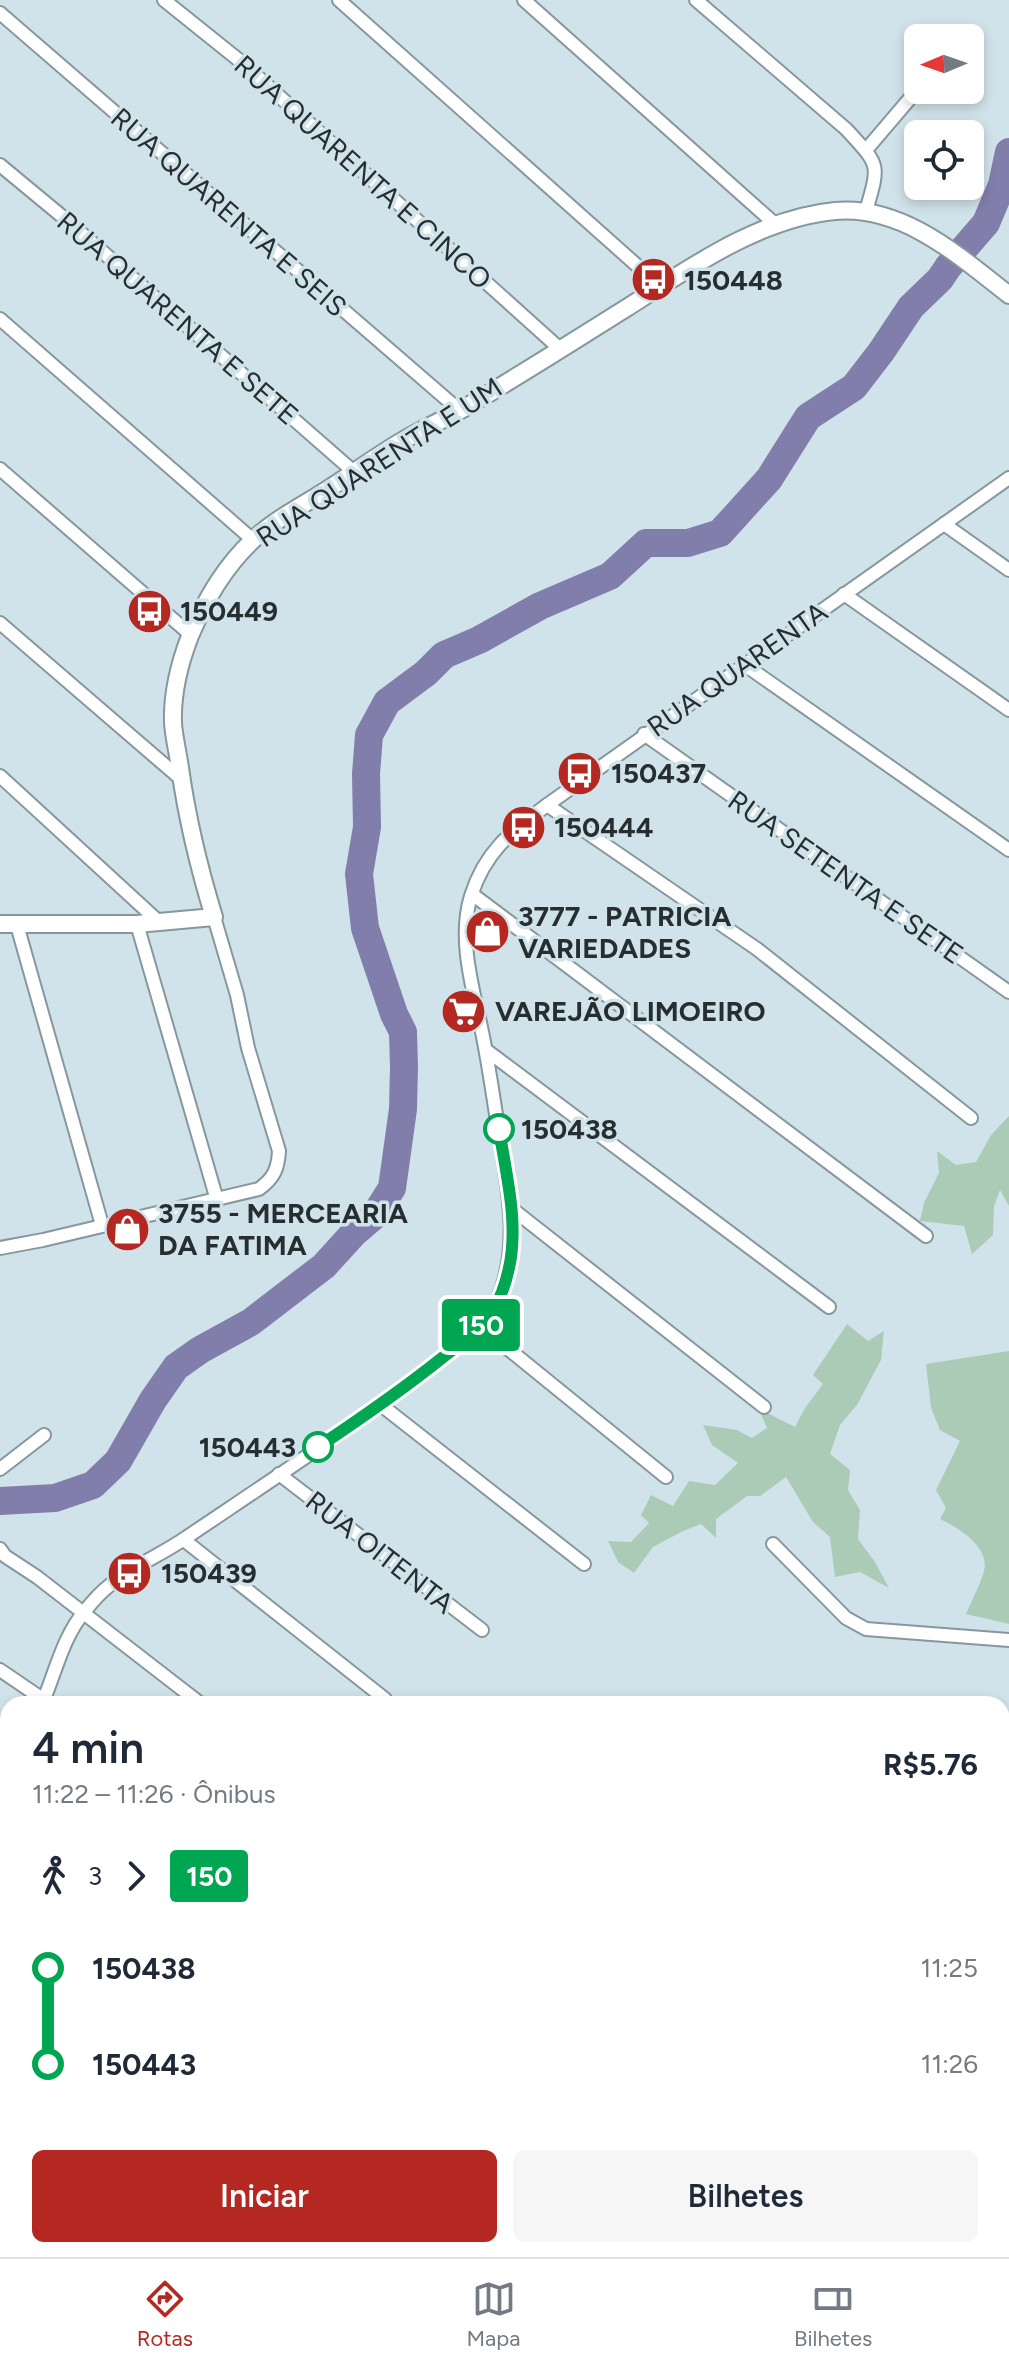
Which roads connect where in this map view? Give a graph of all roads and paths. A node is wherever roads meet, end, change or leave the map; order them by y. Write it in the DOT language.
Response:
graph roads {
  1 [pos="164,0"];
  2 [pos="339,0"];
  3 [pos="696,0"];
  4 [pos="530,2"];
  5 [pos="0,13"];
  6 [pos="905,104"];
  7 [pos="866,150"];
  8 [pos="0,165"];
  9 [pos="866,211"];
  10 [pos="775,224"];
  11 [pos="660,286"];
  12 [pos="1009,295"];
  13 [pos="0,319"];
  14 [pos="559,348"];
  15 [pos="459,410"];
  16 [pos="0,469"];
  17 [pos="354,472"];
  18 [pos="1009,478"];
  19 [pos="944,524"];
  20 [pos="253,540"];
  21 [pos="1009,570"];
  22 [pos="844,594"];
  23 [pos="0,623"];
  24 [pos="191,635"];
  25 [pos="745,665"];
  26 [pos="1009,710"];
  27 [pos="644,734"];
  28 [pos="0,776"];
  29 [pos="181,779"];
  30 [pos="547,805"];
  31 [pos="1009,850"];
  32 [pos="472,894"];
  33 [pos="214,917"];
  34 [pos="159,922"];
  35 [pos="8,924"];
  36 [pos="137,924"];
  37 [pos="1009,992"];
  38 [pos="486,1050"];
  39 [pos="971,1118"];
  40 [pos="217,1200"];
  41 [pos="511,1208"];
  42 [pos="102,1225"];
  43 [pos="926,1236"];
  44 [pos="0,1248"];
  45 [pos="829,1307"];
  46 [pos="480,1326"];
  47 [pos="381,1405"];
  48 [pos="764,1407"];
  49 [pos="44,1435"];
  50 [pos="0,1469"];
  51 [pos="279,1474"];
  52 [pos="666,1477"];
  53 [pos="184,1540"];
  54 [pos="773,1544"];
  55 [pos="0,1549"];
  56 [pos="584,1564"];
  57 [pos="82,1613"];
  58 [pos="482,1630"];
  59 [pos="1009,1640"];
  60 [pos="0,1670"];
  61 [pos="35,1696"];
  62 [pos="45,1696"];
  63 [pos="191,1696"];
  64 [pos="381,1696"];
  1 -- 14 [label="street, RUA QUARENTA E CINCO"];
  2 -- 11 [label="street"];
  3 -- 7 [label="street"];
  4 -- 10 [label="street"];
  5 -- 15 [label="street, RUA QUARENTA E SEIS"];
  6 -- 7 [label="street"];
  7 -- 9 [label="street"];
  8 -- 17 [label="street, RUA QUARENTA E SETE"];
  9 -- 10 [label="street, RUA QUARENTA E UM"];
  9 -- 12 [label="street, RUA QUARENTA E UM"];
  10 -- 11 [label="street, RUA QUARENTA E UM"];
  11 -- 14 [label="street, RUA QUARENTA E UM"];
  13 -- 20 [label="street"];
  14 -- 15 [label="street, RUA QUARENTA E UM"];
  15 -- 17 [label="street, RUA QUARENTA E UM"];
  16 -- 24 [label="street"];
  17 -- 20 [label="street, RUA QUARENTA E UM"];
  18 -- 19 [label="street, RUA QUARENTA"];
  19 -- 21 [label="street"];
  19 -- 22 [label="street, RUA QUARENTA"];
  20 -- 24 [label="street, RUA QUARENTA E UM"];
  22 -- 25 [label="street, RUA QUARENTA"];
  22 -- 26 [label="street"];
  23 -- 29 [label="street"];
  24 -- 29 [label="street, RUA QUARENTA E UM"];
  25 -- 27 [label="street, RUA QUARENTA"];
  25 -- 31 [label="street"];
  27 -- 30 [label="street, RUA QUARENTA"];
  27 -- 37 [label="street, RUA SETENTA E SETE"];
  28 -- 34 [label="street"];
  29 -- 33 [label="street, RUA QUARENTA E UM"];
  30 -- 32 [label="street, RUA QUARENTA"];
  30 -- 39 [label="street"];
  32 -- 38 [label="street, RUA QUARENTA"];
  32 -- 43 [label="street"];
  33 -- 34 [label="street"];
  33 -- 40 [label="street, RUA QUARENTA E UM"];
  34 -- 36 [label="street"];
  35 -- 36 [label="street"];
  35 -- 42 [label="street"];
  36 -- 40 [label="street"];
  38 -- 41 [label="street, RUA QUARENTA"];
  38 -- 45 [label="street"];
  40 -- 42 [label="street, RUA QUARENTA E UM"];
  41 -- 46 [label="street, RUA QUARENTA"];
  41 -- 48 [label="street"];
  42 -- 44 [label="street, RUA QUARENTA E UM"];
  46 -- 47 [label="street, RUA QUARENTA"];
  46 -- 52 [label="street"];
  47 -- 51 [label="street, RUA QUARENTA"];
  47 -- 56 [label="street"];
  49 -- 50 [label="street"];
  51 -- 53 [label="street, RUA QUARENTA"];
  51 -- 58 [label="street, RUA OITENTA"];
  53 -- 57 [label="street, RUA QUARENTA"];
  53 -- 64 [label="street"];
  54 -- 59 [label="street"];
  55 -- 57 [label="street"];
  57 -- 62 [label="street, RUA QUARENTA"];
  57 -- 63 [label="street"];
  60 -- 61 [label="street"];
}
